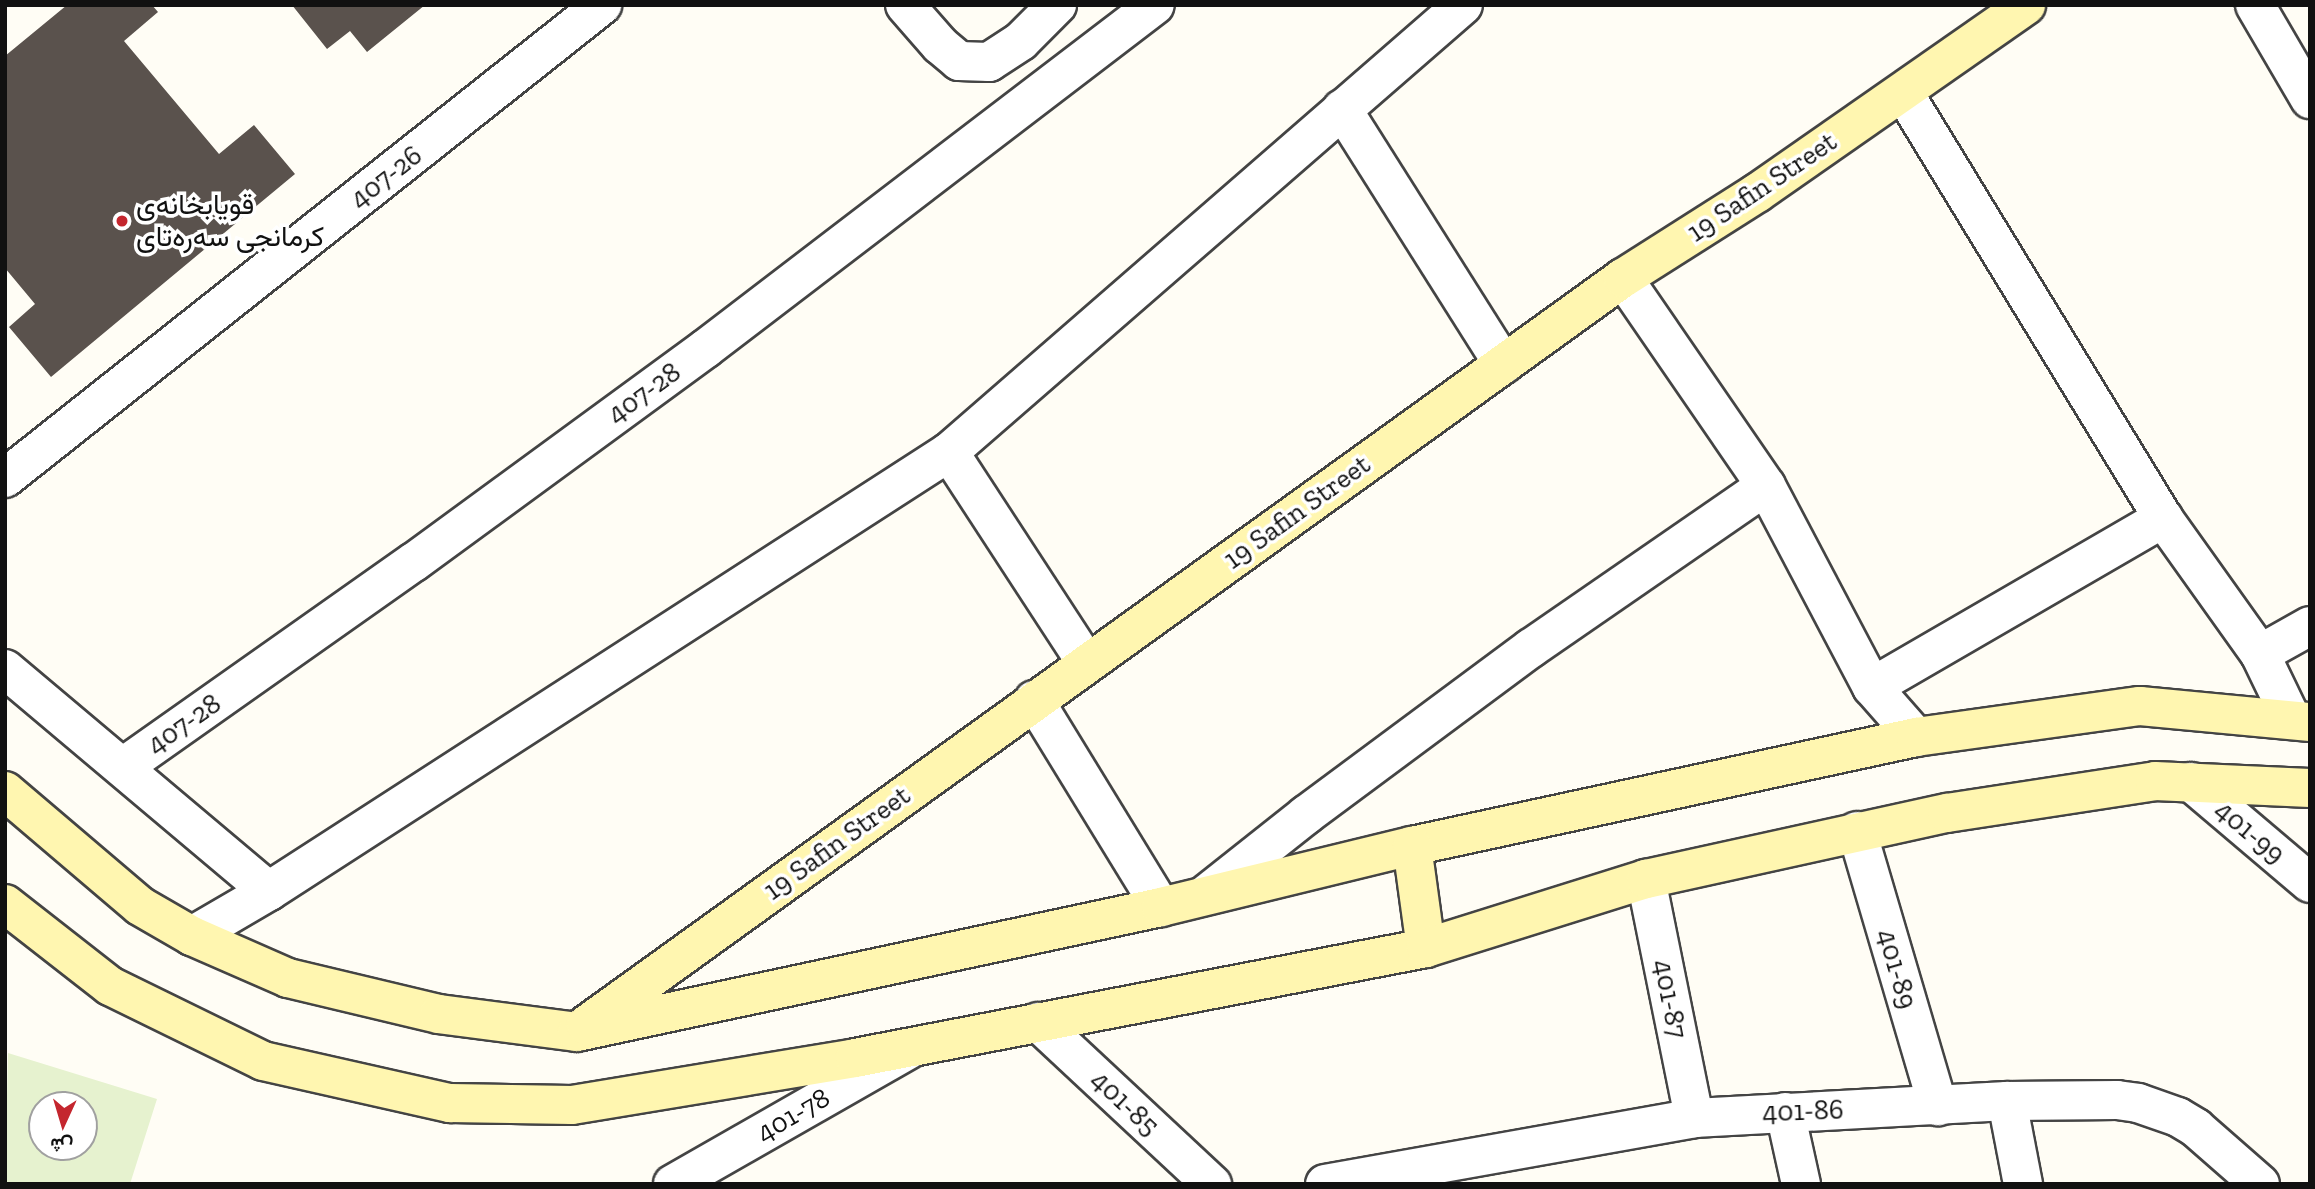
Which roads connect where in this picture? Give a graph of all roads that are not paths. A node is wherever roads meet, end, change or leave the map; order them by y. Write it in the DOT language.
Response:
graph roads {
  1 [pos="602,5"];
  2 [pos="905,5"];
  3 [pos="1057,5"];
  4 [pos="1155,5"];
  5 [pos="1463,5"];
  6 [pos="2026,5"];
  7 [pos="2255,5"];
  8 [pos="1903,92"];
  9 [pos="2310,99"];
  10 [pos="1342,110"];
  11 [pos="1623,278"];
  12 [pos="1503,364"];
  13 [pos="949,452"];
  14 [pos="5,478"];
  15 [pos="1766,486"];
  16 [pos="2164,518"];
  17 [pos="2310,625"];
  18 [pos="2260,654"];
  19 [pos="1086,662"];
  20 [pos="5,669"];
  21 [pos="1872,687"];
  22 [pos="1034,700"];
  23 [pos="2300,720"];
  24 [pos="1916,737"];
  25 [pos="123,767"];
  26 [pos="2191,782"];
  27 [pos="2310,788"];
  28 [pos="5,791"];
  29 [pos="1857,831"];
  30 [pos="1412,846"];
  31 [pos="1646,879"];
  32 [pos="2310,883"];
  33 [pos="269,891"];
  34 [pos="1205,895"];
  35 [pos="5,904"];
  36 [pos="1161,907"];
  37 [pos="192,936"];
  38 [pos="1426,948"];
  39 [pos="1038,1022"];
  40 [pos="577,1032"];
  41 [pos="913,1047"];
  42 [pos="2007,1101"];
  43 [pos="1938,1106"];
  44 [pos="1785,1112"];
  45 [pos="1694,1118"];
  46 [pos="673,1184"];
  47 [pos="1212,1184"];
  48 [pos="1325,1184"];
  49 [pos="1801,1184"];
  50 [pos="2023,1184"];
  51 [pos="2260,1184"];
  1 -- 14 [label="street, 407-26"];
  2 -- 3 [label="street"];
  4 -- 25 [label="street, 407-28"];
  5 -- 10 [label="street"];
  6 -- 8 [label="street, 19 Safin Street"];
  7 -- 9 [label="street"];
  8 -- 11 [label="street, 19 Safin Street"];
  8 -- 16 [label="street"];
  10 -- 12 [label="street"];
  10 -- 13 [label="street"];
  11 -- 12 [label="street, 19 Safin Street"];
  11 -- 15 [label="street"];
  12 -- 19 [label="street, 19 Safin Street"];
  13 -- 19 [label="street"];
  13 -- 33 [label="street"];
  15 -- 21 [label="street"];
  15 -- 34 [label="street"];
  16 -- 18 [label="street"];
  16 -- 21 [label="street"];
  17 -- 18 [label="street"];
  18 -- 23 [label="street"];
  19 -- 22 [label="street, 19 Safin Street"];
  20 -- 25 [label="street"];
  21 -- 24 [label="street"];
  22 -- 36 [label="street"];
  22 -- 40 [label="street, 19 Safin Street"];
  23 -- 24 [label="street"];
  24 -- 30 [label="street"];
  25 -- 33 [label="street"];
  26 -- 27 [label="street"];
  26 -- 29 [label="street"];
  26 -- 32 [label="street, 401-99"];
  28 -- 37 [label="street"];
  29 -- 31 [label="street"];
  29 -- 43 [label="street, 401-89"];
  30 -- 34 [label="street"];
  30 -- 38 [label="street"];
  31 -- 38 [label="street"];
  31 -- 45 [label="street, 401-87"];
  33 -- 37 [label="street"];
  34 -- 36 [label="street"];
  35 -- 41 [label="street"];
  36 -- 40 [label="street"];
  37 -- 40 [label="street"];
  38 -- 39 [label="street"];
  39 -- 41 [label="street"];
  39 -- 47 [label="street, 401-85"];
  41 -- 46 [label="street, 401-78"];
  42 -- 43 [label="street, 401-86"];
  42 -- 50 [label="street"];
  42 -- 51 [label="street, 401-86"];
  43 -- 44 [label="street, 401-86"];
  44 -- 45 [label="street, 401-86"];
  44 -- 49 [label="street"];
  45 -- 48 [label="street, 401-86"];
}
